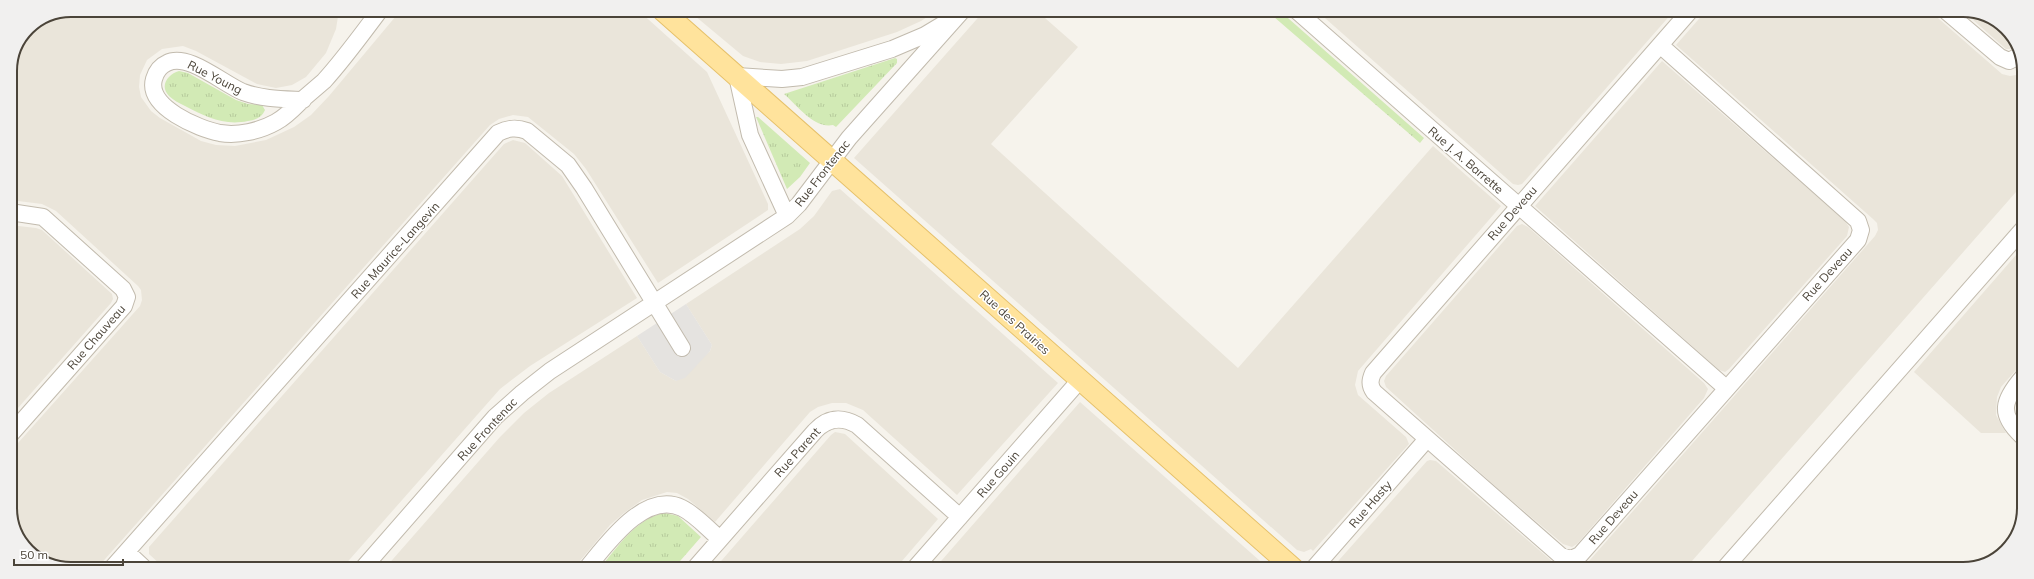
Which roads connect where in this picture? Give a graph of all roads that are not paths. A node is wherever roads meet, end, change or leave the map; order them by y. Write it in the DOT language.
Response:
graph roads {
  1 [pos="373,17"];
  2 [pos="670,17"];
  3 [pos="954,17"];
  4 [pos="956,17"];
  5 [pos="1304,17"];
  6 [pos="1685,17"];
  7 [pos="1954,17"];
  8 [pos="1660,46"];
  9 [pos="2015,58"];
  10 [pos="737,76"];
  11 [pos="303,100"];
  12 [pos="832,160"];
  13 [pos="1518,206"];
  14 [pos="17,213"];
  15 [pos="788,216"];
  16 [pos="2017,236"];
  17 [pos="654,304"];
  18 [pos="682,348"];
  19 [pos="1080,380"];
  20 [pos="2017,384"];
  21 [pos="1726,388"];
  22 [pos="17,427"];
  23 [pos="2017,432"];
  24 [pos="1426,439"];
  25 [pos="960,517"];
  26 [pos="720,539"];
  27 [pos="127,552"];
  28 [pos="118,562"];
  29 [pos="138,562"];
  30 [pos="368,562"];
  31 [pos="592,562"];
  32 [pos="700,562"];
  33 [pos="920,562"];
  34 [pos="1286,562"];
  35 [pos="1319,562"];
  36 [pos="1730,562"];
  1 -- 11 [label="street, Rue Young"];
  2 -- 10 [label="main road, Rue des Prairies"];
  3 -- 10 [label="street"];
  4 -- 12 [label="street, Rue Frontenac"];
  5 -- 13 [label="street, Rue J. A. Barrette"];
  6 -- 8 [label="street, Rue Deveau"];
  7 -- 9 [label="street"];
  8 -- 13 [label="street, Rue Deveau"];
  8 -- 21 [label="street, Rue Deveau"];
  10 -- 12 [label="main road, Rue des Prairies"];
  10 -- 15 [label="street"];
  11 -- 11 [label="street, Rue Young"];
  12 -- 15 [label="street, Rue Frontenac"];
  12 -- 19 [label="main road, Rue des Prairies"];
  13 -- 21 [label="street, Rue J. A. Barrette"];
  13 -- 24 [label="street, Rue Deveau"];
  14 -- 22 [label="street, Rue Chauveau"];
  15 -- 17 [label="street, Rue Frontenac"];
  16 -- 36 [label="street"];
  17 -- 18 [label="street"];
  17 -- 27 [label="street, Rue Maurice-Langevin"];
  17 -- 30 [label="street, Rue Frontenac"];
  19 -- 25 [label="street, Rue Gouin"];
  19 -- 34 [label="main road, Rue des Prairies"];
  20 -- 23 [label="street"];
  21 -- 24 [label="street, Rue Deveau"];
  24 -- 35 [label="street, Rue Hasty"];
  25 -- 26 [label="street, Rue Parent"];
  25 -- 33 [label="street, Rue Gouin"];
  26 -- 31 [label="street"];
  26 -- 32 [label="street, Rue Parent"];
  27 -- 28 [label="street, Rue Maurice-Langevin"];
  27 -- 29 [label="street"];
}
